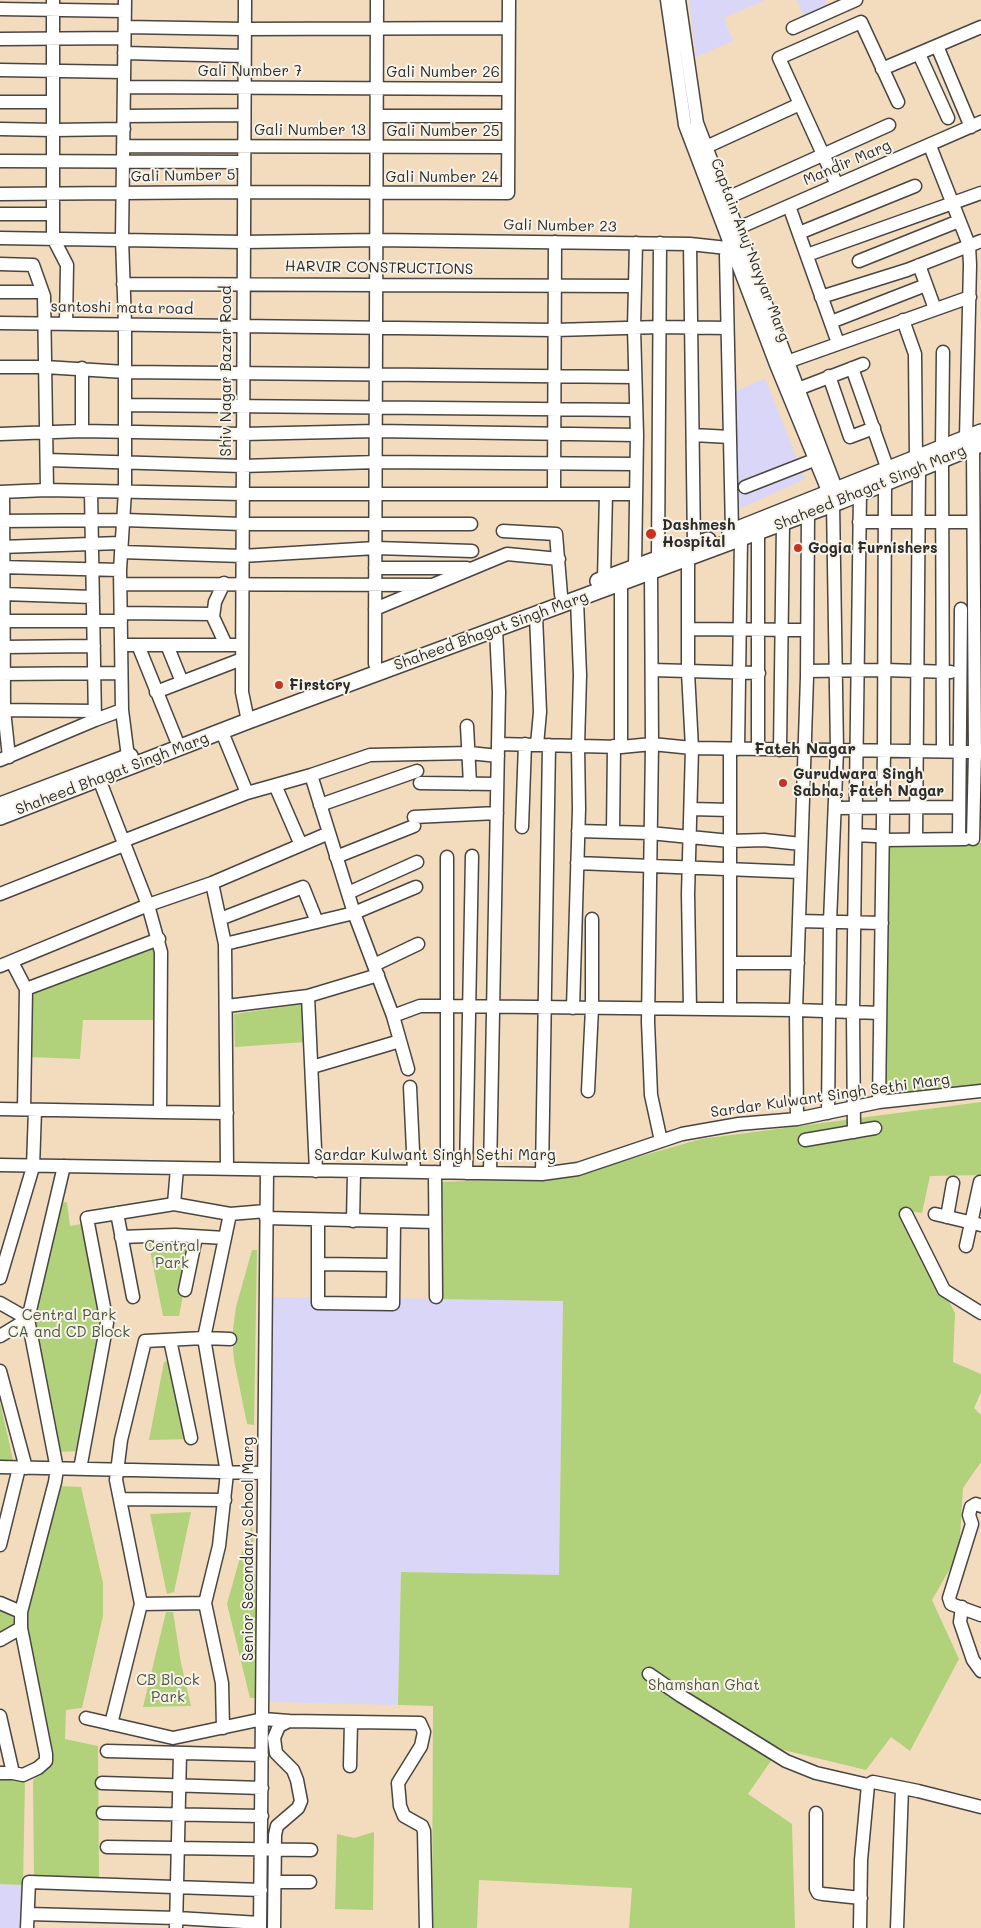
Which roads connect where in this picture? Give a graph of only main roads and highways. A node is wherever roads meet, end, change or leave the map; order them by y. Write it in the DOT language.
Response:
graph roads {
  1 [pos="981,432"];
  2 [pos="973,443"];
  3 [pos="886,476"];
  4 [pos="835,497"];
  5 [pos="737,535"];
  6 [pos="654,566"];
  7 [pos="247,717"];
  8 [pos="0,805"];
  9 [pos="0,817"];
  1 -- 2 [label="main road, Shaheed Bhagat Singh Marg"];
  2 -- 3 [label="main road, Shaheed Bhagat Singh Marg"];
  3 -- 4 [label="main road, Shaheed Bhagat Singh Marg"];
  3 -- 4 [label="main road, Shaheed Bhagat Singh Marg"];
  4 -- 5 [label="main road, Shaheed Bhagat Singh Marg"];
  4 -- 5 [label="main road, Shaheed Bhagat Singh Marg"];
  5 -- 6 [label="main road, Shaheed Bhagat Singh Marg"];
  6 -- 7 [label="main road, Shaheed Bhagat Singh Marg"];
  6 -- 7 [label="main road, Shaheed Bhagat Singh Marg"];
  7 -- 8 [label="main road, Shaheed Bhagat Singh Marg"];
  7 -- 9 [label="main road, Shaheed Bhagat Singh Marg"];
}
